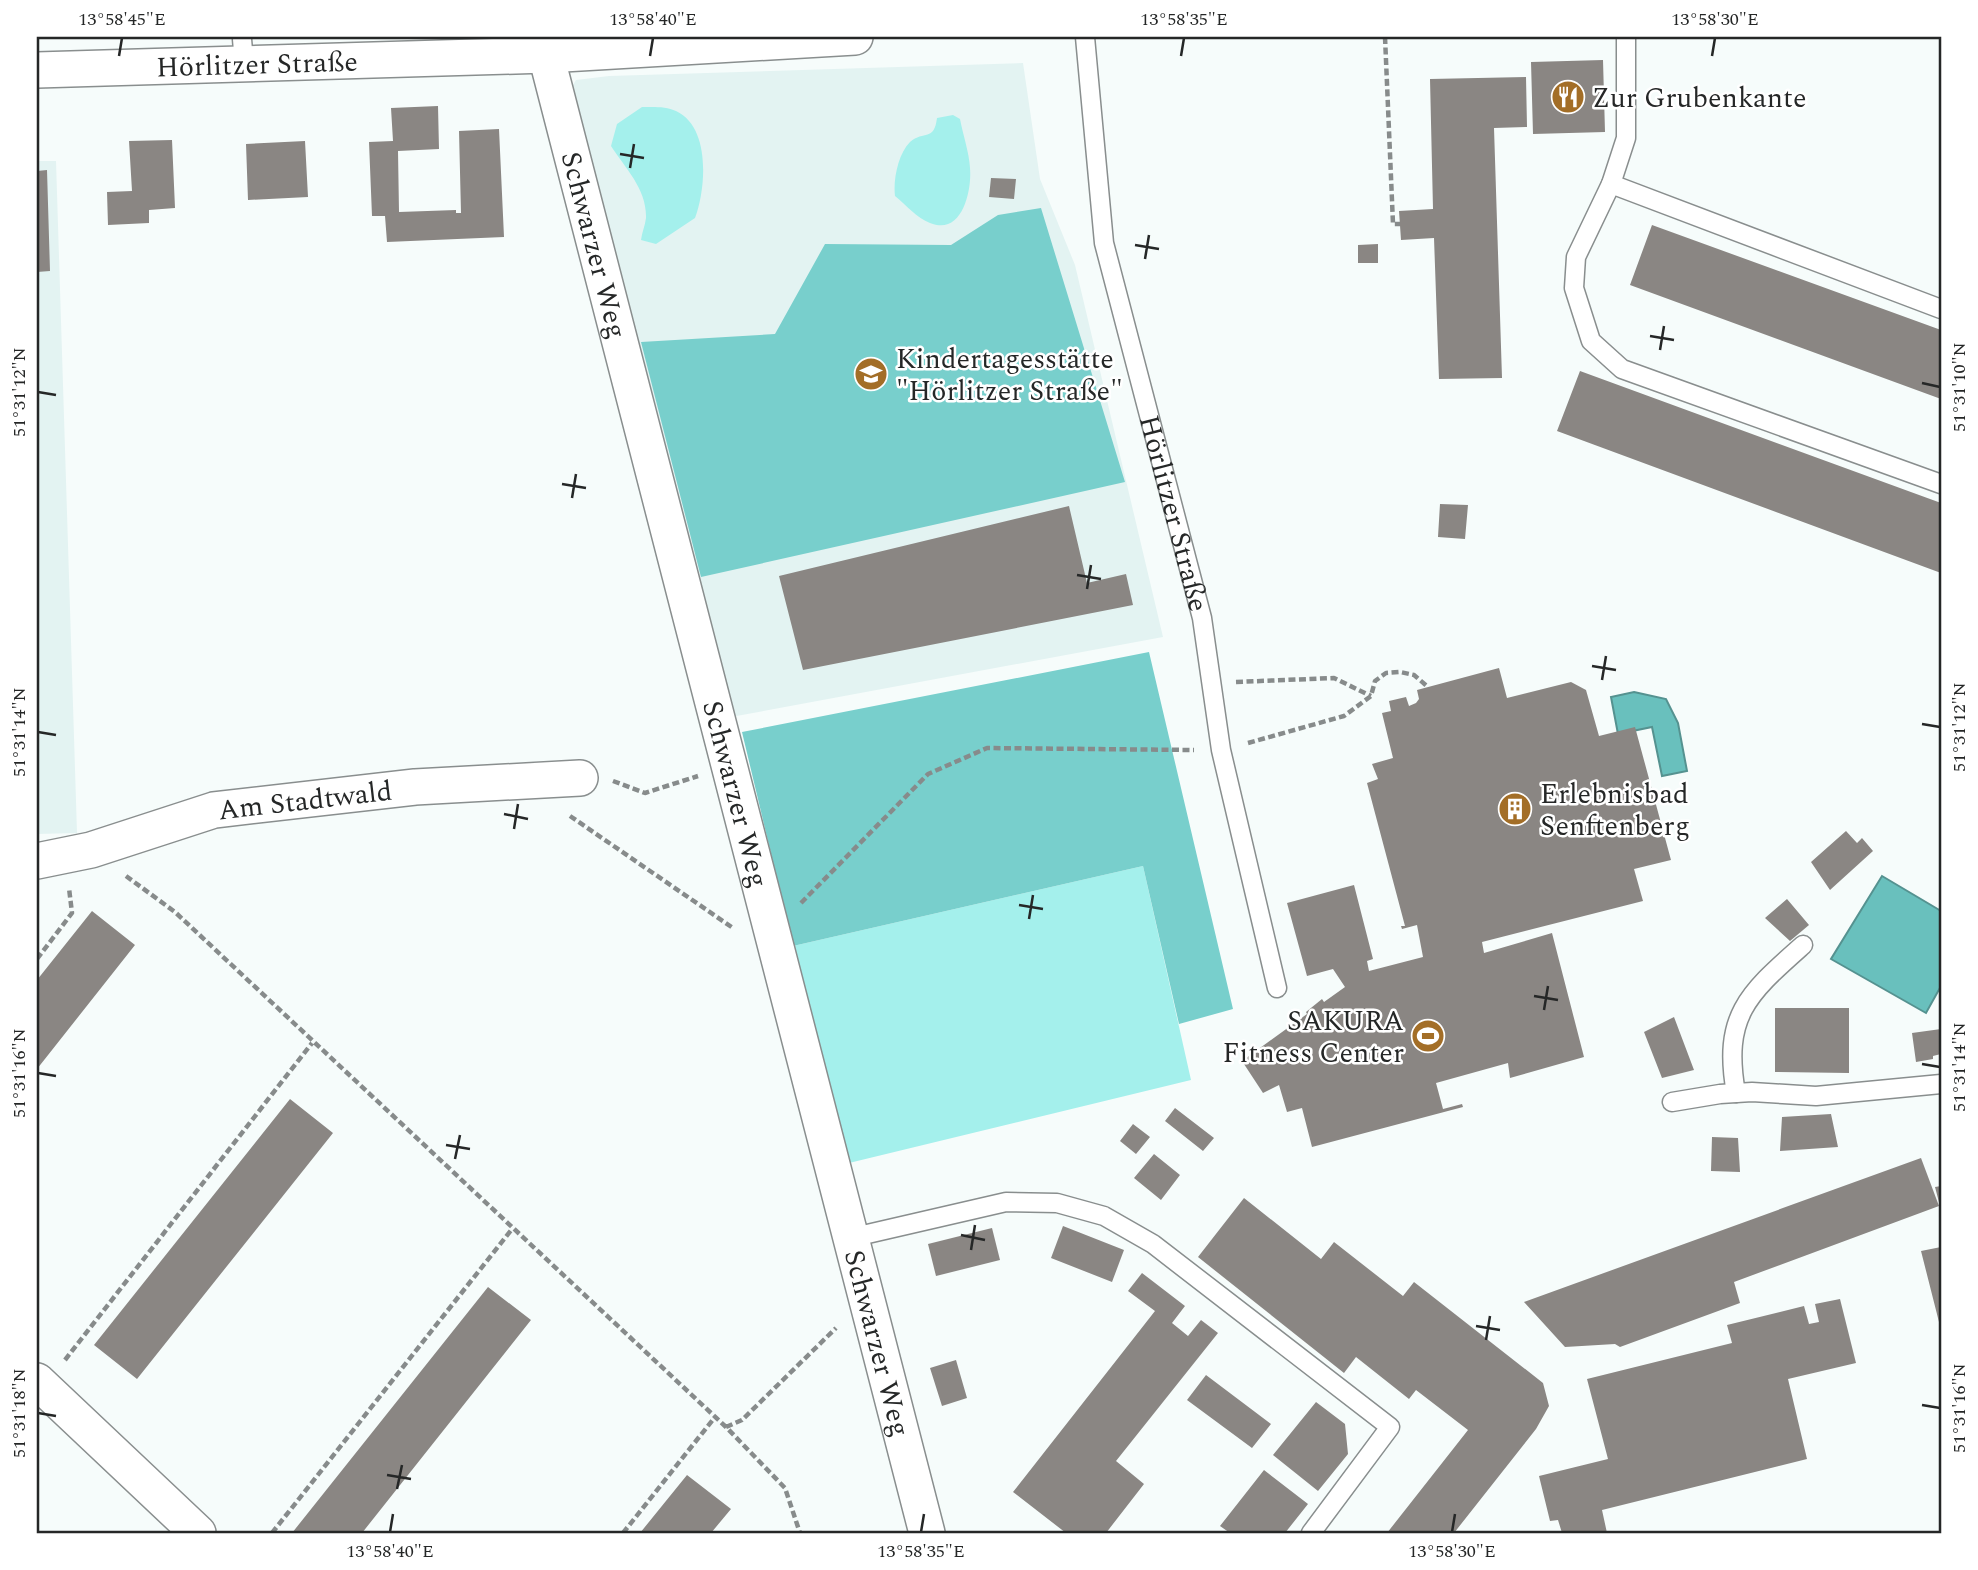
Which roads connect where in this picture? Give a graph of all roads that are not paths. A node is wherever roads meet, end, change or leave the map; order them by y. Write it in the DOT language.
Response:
graph roads {
  1 [pos="855,37"];
  2 [pos="1085,37"];
  3 [pos="1626,37"];
  4 [pos="535,49"];
  5 [pos="37,70"];
  6 [pos="1611,184"];
  7 [pos="1941,309"];
  8 [pos="1941,484"];
  9 [pos="580,778"];
  10 [pos="64,856"];
  11 [pos="1803,945"];
  12 [pos="1277,988"];
  13 [pos="1941,1084"];
  14 [pos="1736,1093"];
  15 [pos="1672,1101"];
  16 [pos="850,1238"];
  17 [pos="40,1384"];
  18 [pos="198,1533"];
  19 [pos="927,1533"];
  20 [pos="1311,1533"];
  1 -- 4 [label="street, Hörlitzer Straße"];
  2 -- 12 [label="lane, Hörlitzer Straße"];
  3 -- 6 [label="lane"];
  4 -- 5 [label="street, Hörlitzer Straße"];
  4 -- 16 [label="street, Schwarzer Weg"];
  6 -- 7 [label="lane"];
  6 -- 8 [label="lane"];
  9 -- 10 [label="street, Am Stadtwald"];
  11 -- 14 [label="lane"];
  13 -- 14 [label="lane"];
  14 -- 15 [label="lane"];
  16 -- 19 [label="street, Schwarzer Weg"];
  16 -- 20 [label="lane"];
  17 -- 18 [label="street"];
}
